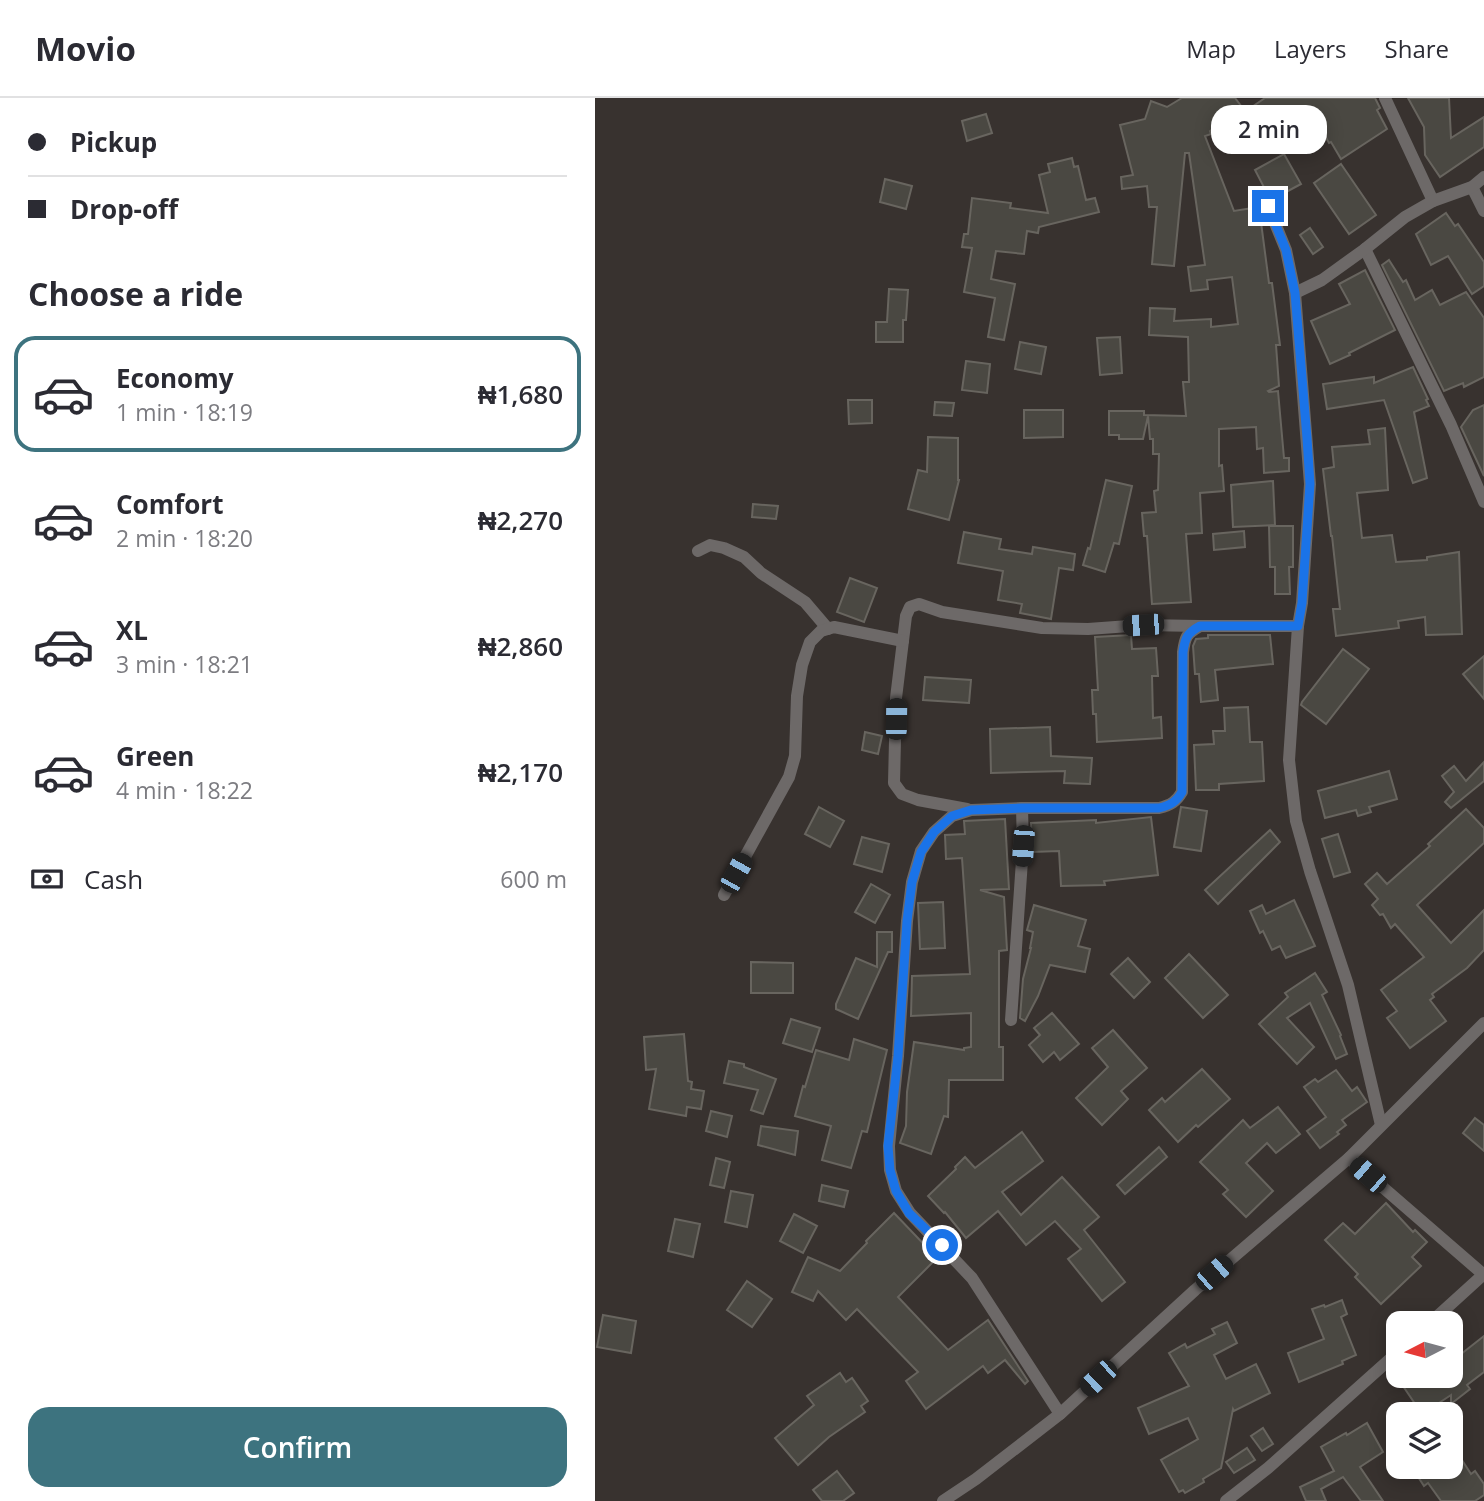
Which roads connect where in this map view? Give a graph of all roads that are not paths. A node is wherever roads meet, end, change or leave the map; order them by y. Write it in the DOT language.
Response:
graph roads {
  1 [pos="1385,98"];
  2 [pos="1484,177"];
  3 [pos="1472,187"];
  4 [pos="1433,201"];
  5 [pos="1268,206"];
  6 [pos="1484,211"];
  7 [pos="1365,249"];
  8 [pos="1295,293"];
  9 [pos="1484,502"];
  10 [pos="698,551"];
  11 [pos="1200,626"];
  12 [pos="1298,626"];
  13 [pos="828,629"];
  14 [pos="903,640"];
  15 [pos="1022,808"];
  16 [pos="971,810"];
  17 [pos="724,895"];
  18 [pos="1011,1020"];
  19 [pos="1484,1023"];
  20 [pos="1381,1125"];
  21 [pos="1349,1158"];
  22 [pos="1484,1275"];
  23 [pos="1444,1311"];
  24 [pos="1386,1363"];
  25 [pos="1060,1414"];
  26 [pos="943,1501"];
  27 [pos="1226,1501"];
  1 -- 4 [label="street"];
  2 -- 3 [label="street"];
  3 -- 4 [label="street"];
  3 -- 6 [label="street"];
  4 -- 7 [label="street"];
  5 -- 8 [label="street"];
  7 -- 8 [label="street"];
  7 -- 9 [label="street"];
  8 -- 12 [label="street"];
  10 -- 13 [label="street"];
  11 -- 12 [label="street"];
  11 -- 14 [label="street"];
  11 -- 15 [label="street"];
  12 -- 20 [label="street"];
  13 -- 14 [label="street"];
  13 -- 17 [label="street"];
  14 -- 16 [label="street"];
  15 -- 16 [label="street"];
  15 -- 18 [label="street"];
  16 -- 25 [label="street"];
  19 -- 20 [label="street"];
  20 -- 21 [label="street"];
  21 -- 22 [label="street"];
  21 -- 25 [label="street"];
  22 -- 23 [label="street"];
  24 -- 27 [label="street"];
  25 -- 26 [label="street"];
}
